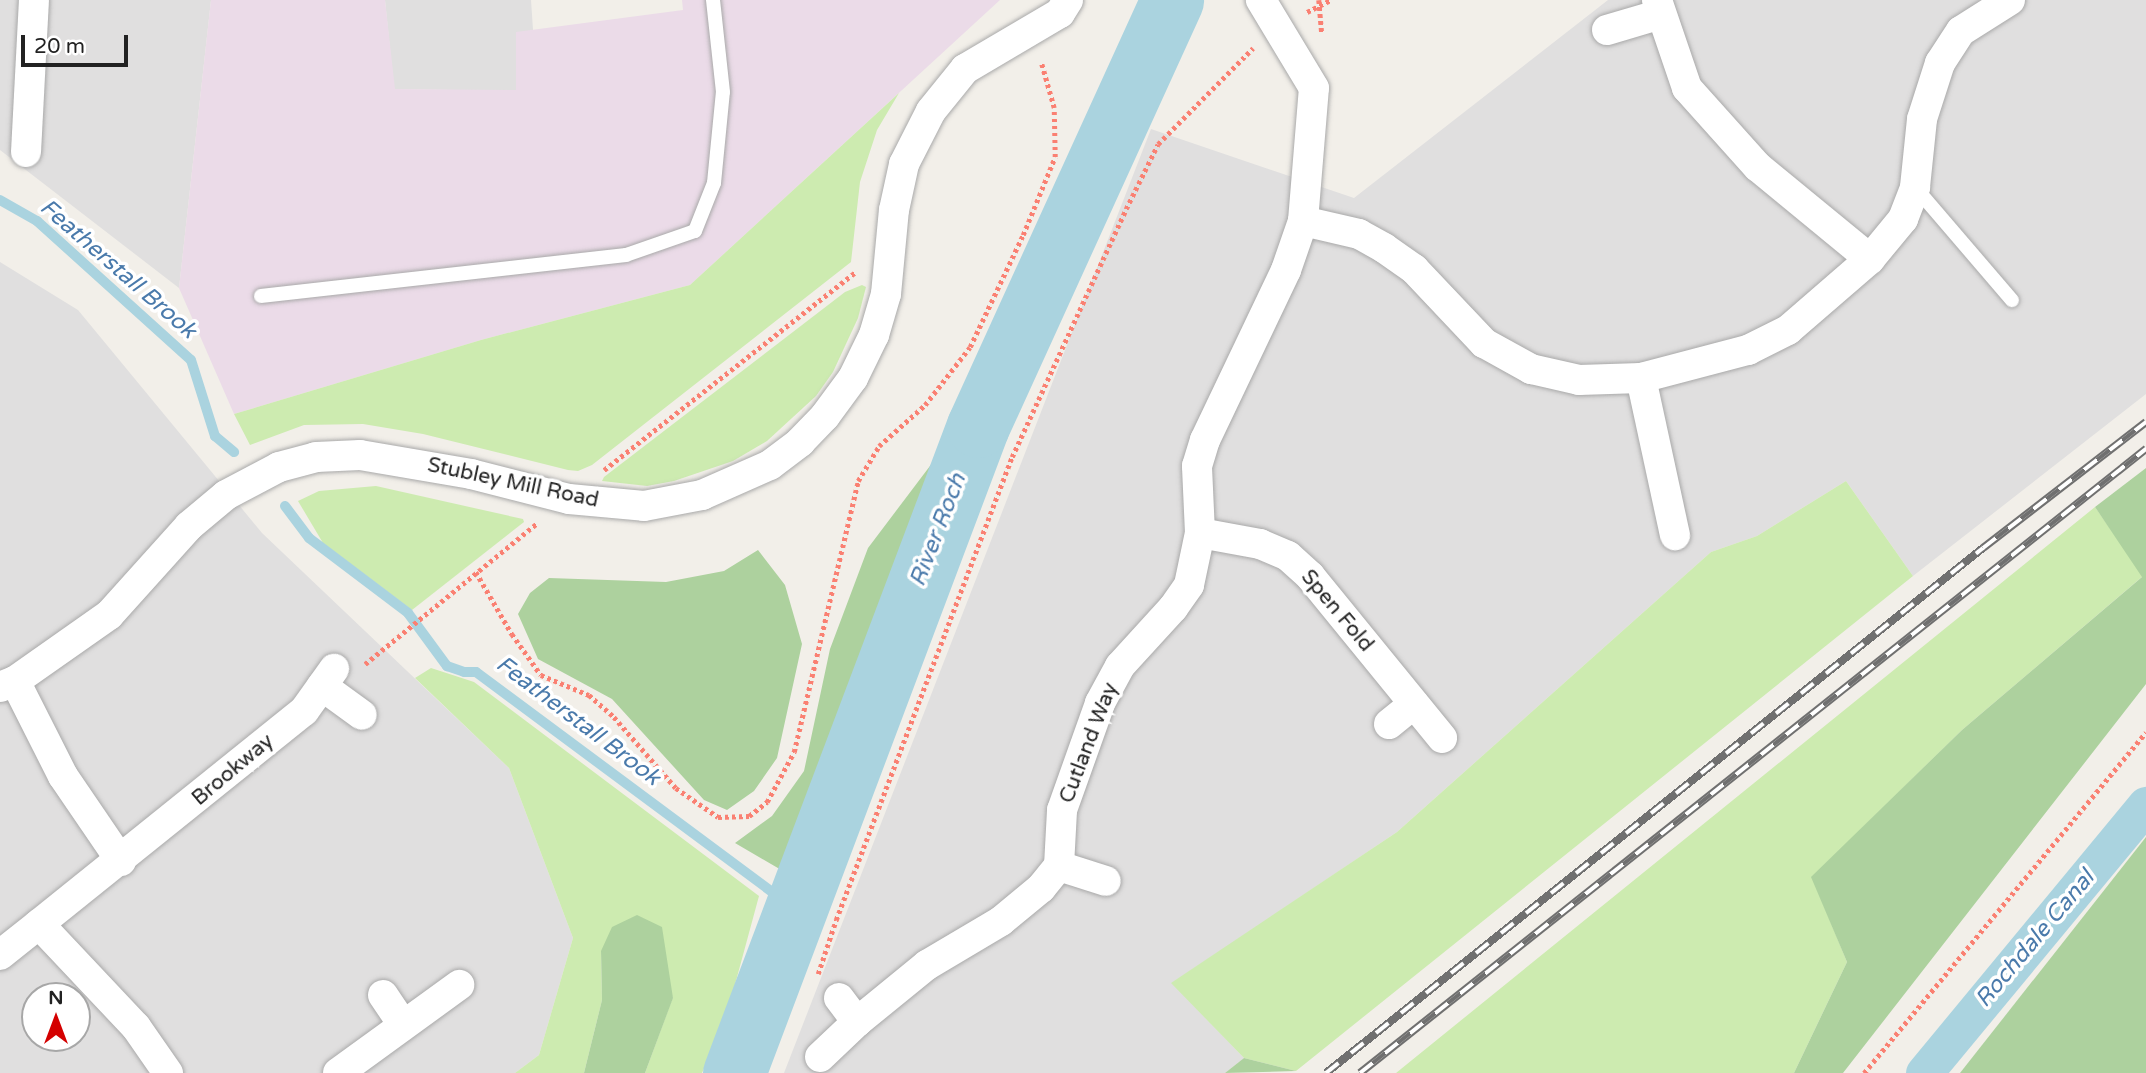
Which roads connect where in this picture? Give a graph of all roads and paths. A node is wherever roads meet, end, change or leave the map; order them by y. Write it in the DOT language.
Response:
graph roads {
  1 [pos="34,0"];
  2 [pos="713,0"];
  3 [pos="1068,0"];
  4 [pos="1261,0"];
  5 [pos="2010,0"];
  6 [pos="1659,7"];
  7 [pos="1277,27"];
  8 [pos="1031,30"];
  9 [pos="1607,30"];
  10 [pos="26,152"];
  11 [pos="1915,187"];
  12 [pos="1303,221"];
  13 [pos="1870,259"];
  14 [pos="858,270"];
  15 [pos="261,296"];
  16 [pos="2012,300"];
  17 [pos="1641,378"];
  18 [pos="569,499"];
  19 [pos="1200,533"];
  20 [pos="1675,535"];
  21 [pos="477,572"];
  22 [pos="328,678"];
  23 [pos="8,684"];
  24 [pos="1415,704"];
  25 [pos="362,715"];
  26 [pos="1389,723"];
  27 [pos="2146,732"];
  28 [pos="1442,738"];
  29 [pos="121,860"];
  30 [pos="1059,866"];
  31 [pos="1106,881"];
  32 [pos="39,924"];
  33 [pos="0,955"];
  34 [pos="459,985"];
  35 [pos="383,995"];
  36 [pos="839,998"];
  37 [pos="857,1022"];
  38 [pos="403,1025"];
  39 [pos="820,1057"];
  40 [pos="168,1073"];
  41 [pos="338,1073"];
  42 [pos="1864,1073"];
  1 -- 10 [label="street"];
  2 -- 15 [label="lane"];
  3 -- 8 [label="street, Stubley Mill Road"];
  4 -- 7 [label="street, Cutland Way"];
  5 -- 11 [label="street"];
  6 -- 9 [label="street"];
  6 -- 13 [label="street"];
  7 -- 12 [label="street, Cutland Way"];
  7 -- 36 [label="path"];
  8 -- 18 [label="street, Stubley Mill Road"];
  8 -- 21 [label="path"];
  11 -- 13 [label="street"];
  11 -- 16 [label="lane"];
  12 -- 17 [label="street"];
  12 -- 19 [label="street, Cutland Way"];
  13 -- 17 [label="street"];
  14 -- 18 [label="path"];
  17 -- 20 [label="street"];
  18 -- 21 [label="path"];
  18 -- 23 [label="street, Stubley Mill Road"];
  19 -- 24 [label="street, Spen Fold"];
  19 -- 30 [label="street, Cutland Way"];
  21 -- 22 [label="path"];
  22 -- 25 [label="street"];
  22 -- 29 [label="street, Brookway"];
  23 -- 29 [label="street"];
  24 -- 26 [label="street"];
  24 -- 28 [label="street, Spen Fold"];
  27 -- 42 [label="path"];
  29 -- 32 [label="street, Brookway"];
  30 -- 31 [label="street"];
  30 -- 37 [label="street"];
  32 -- 33 [label="street, Brookway"];
  32 -- 40 [label="street"];
  34 -- 38 [label="street"];
  35 -- 38 [label="street"];
  36 -- 37 [label="street"];
  37 -- 39 [label="street"];
  38 -- 41 [label="street"];
}
